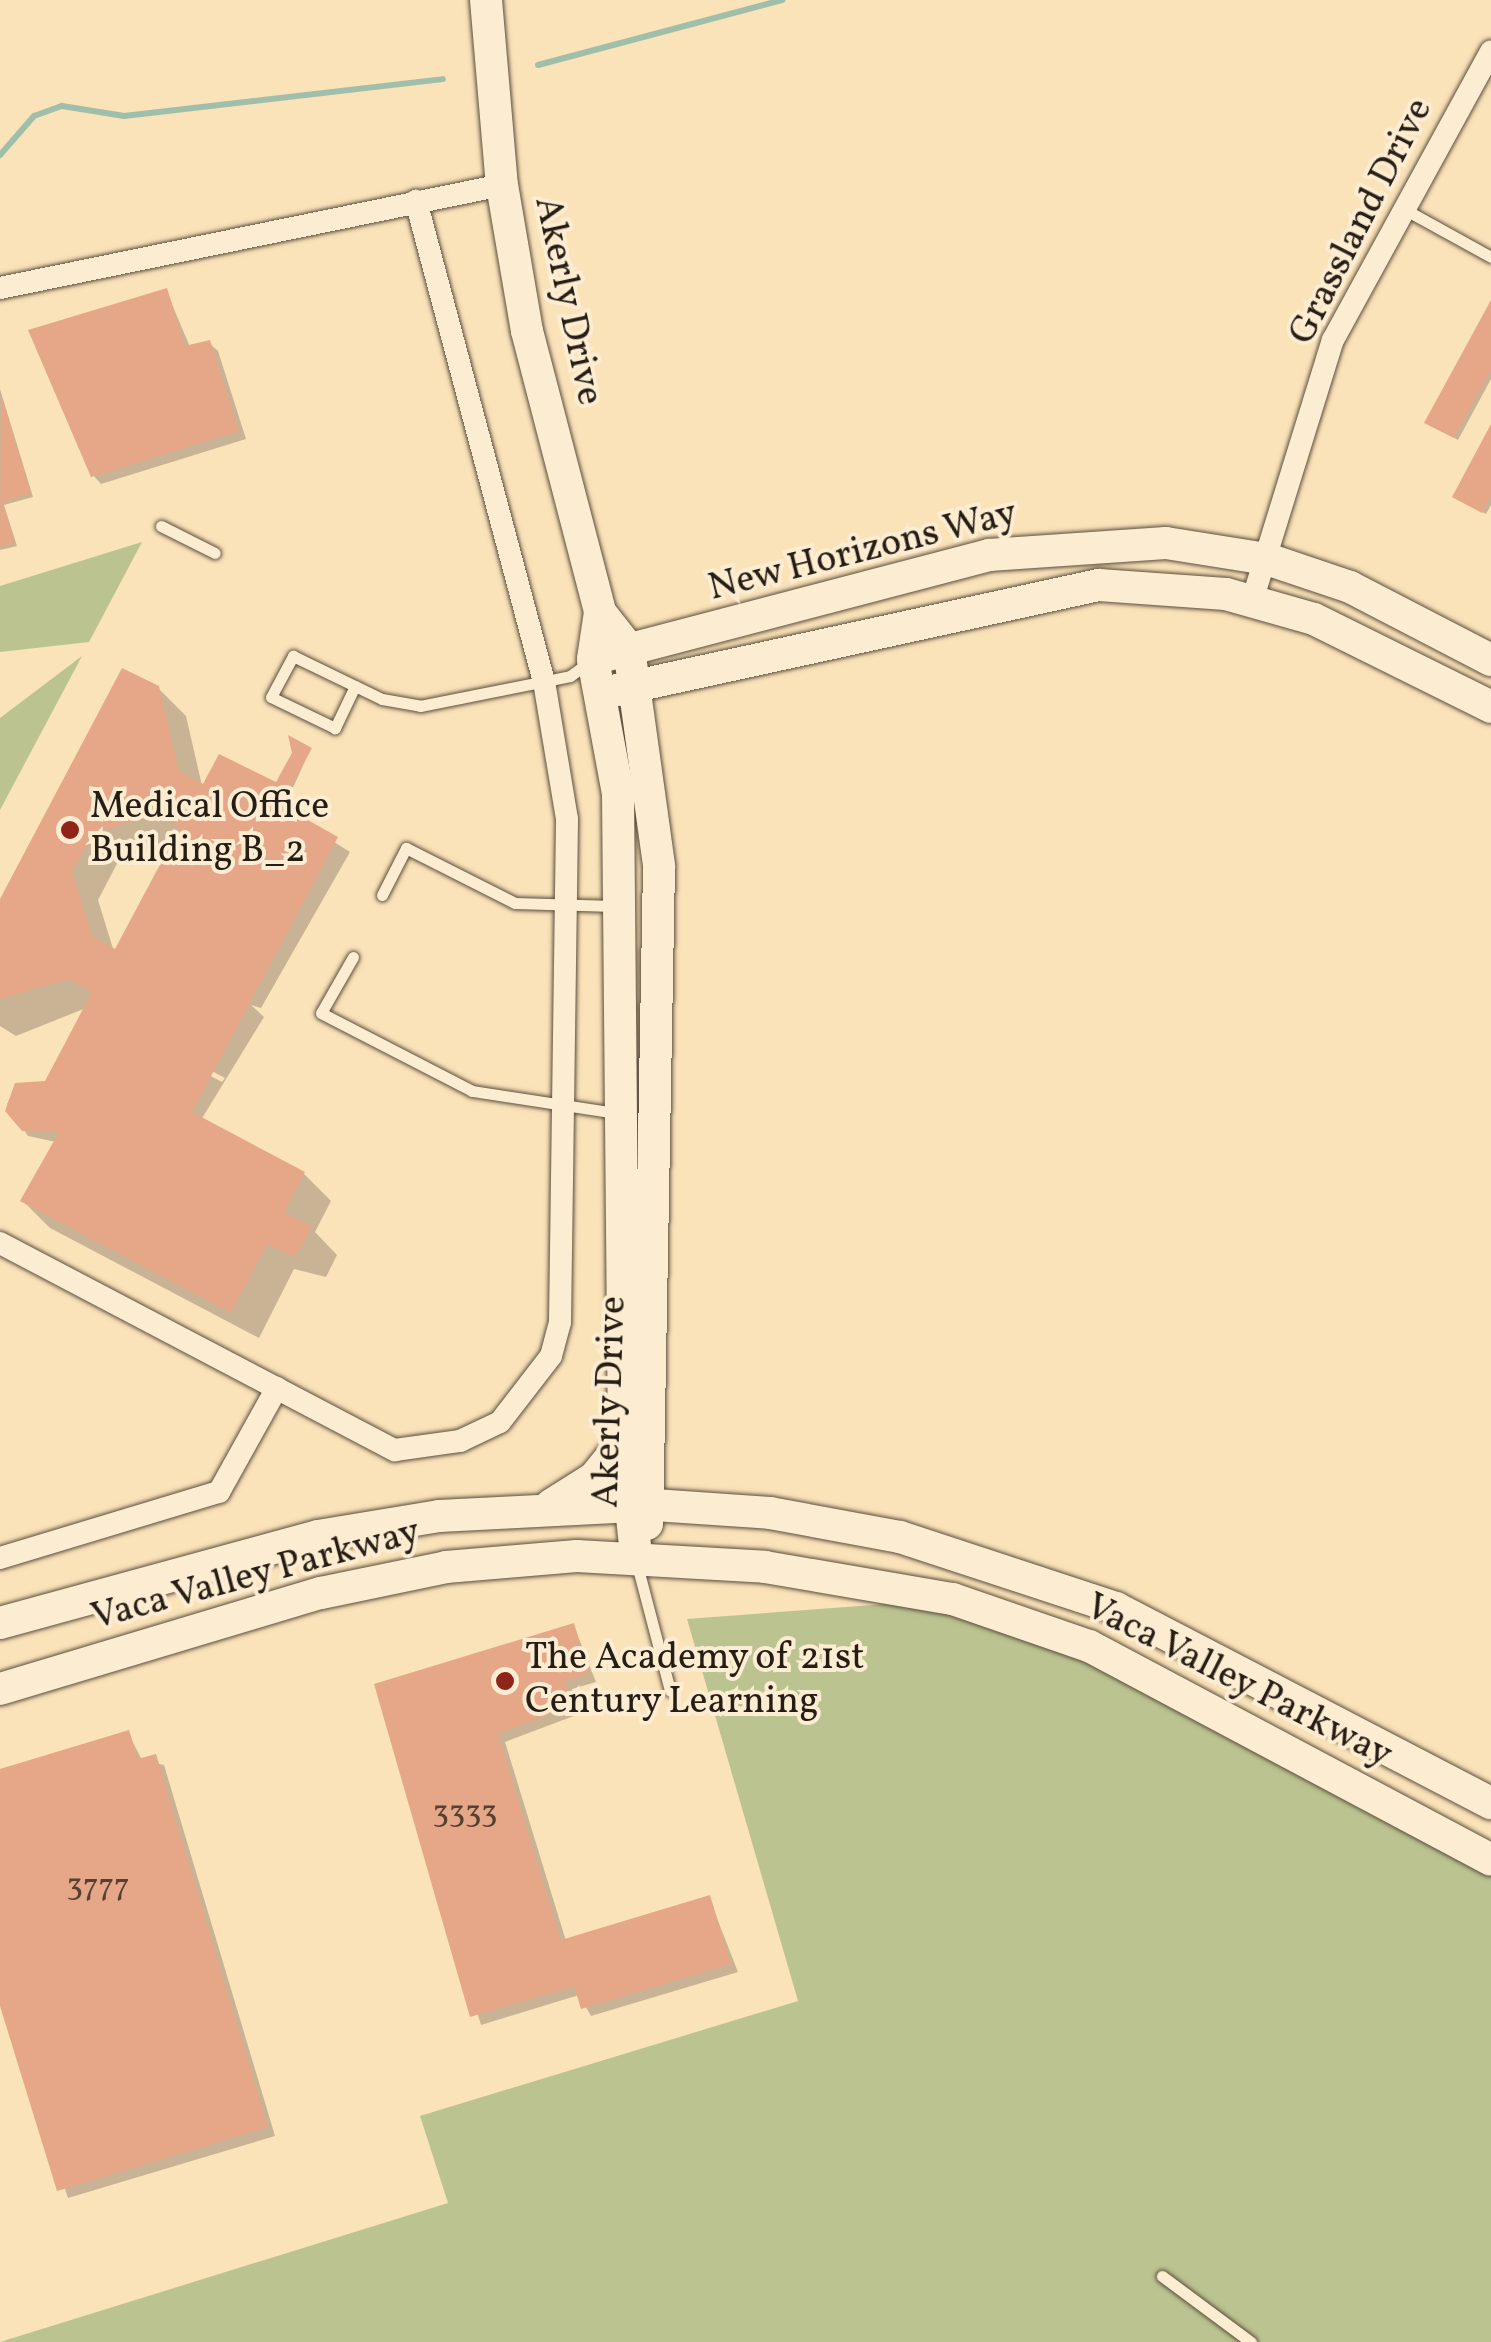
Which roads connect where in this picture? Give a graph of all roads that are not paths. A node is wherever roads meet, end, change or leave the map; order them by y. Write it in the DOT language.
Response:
graph roads {
  1 [pos="486,0"];
  2 [pos="1491,50"];
  3 [pos="502,186"];
  4 [pos="416,201"];
  5 [pos="1404,209"];
  6 [pos="1491,257"];
  7 [pos="0,288"];
  8 [pos="161,526"];
  9 [pos="215,553"];
  10 [pos="1267,559"];
  11 [pos="1252,601"];
  12 [pos="600,612"];
  13 [pos="629,649"];
  14 [pos="1491,660"];
  15 [pos="583,667"];
  16 [pos="544,682"];
  17 [pos="355,686"];
  18 [pos="637,686"];
  19 [pos="603,694"];
  20 [pos="1491,707"];
  21 [pos="382,895"];
  22 [pos="623,905"];
  23 [pos="568,906"];
  24 [pos="353,957"];
  25 [pos="565,1112"];
  26 [pos="620,1113"];
  27 [pos="0,1243"];
  28 [pos="277,1388"];
  29 [pos="624,1441"];
  30 [pos="640,1506"];
  31 [pos="547,1508"];
  32 [pos="636,1556"];
  33 [pos="0,1558"];
  34 [pos="0,1623"];
  35 [pos="0,1689"];
  36 [pos="670,1691"];
  37 [pos="1491,1803"];
  38 [pos="1491,1860"];
  39 [pos="1162,2276"];
  40 [pos="1251,2342"];
  1 -- 3 [label="street, Akerly Drive"];
  2 -- 5 [label="street, Grassland Drive"];
  3 -- 4 [label="street"];
  3 -- 12 [label="street, Akerly Drive"];
  4 -- 7 [label="street"];
  4 -- 16 [label="street"];
  5 -- 6 [label="lane"];
  5 -- 10 [label="street, Grassland Drive"];
  8 -- 9 [label="lane"];
  10 -- 11 [label="street, Grassland Drive"];
  10 -- 13 [label="street, New Horizons Way"];
  10 -- 14 [label="street, New Horizons Way"];
  11 -- 18 [label="street, New Horizons Way"];
  11 -- 20 [label="street, New Horizons Way"];
  12 -- 13 [label="street, Akerly Drive"];
  12 -- 15 [label="street, Akerly Drive"];
  13 -- 15 [label="street, New Horizons Way"];
  13 -- 18 [label="street, Akerly Drive"];
  15 -- 16 [label="lane"];
  15 -- 19 [label="street, Akerly Drive"];
  16 -- 17 [label="lane"];
  16 -- 23 [label="street"];
  17 -- 17 [label="lane"];
  18 -- 19 [label="street, New Horizons Way"];
  18 -- 30 [label="street, Akerly Drive"];
  19 -- 22 [label="street, Akerly Drive"];
  21 -- 23 [label="lane"];
  22 -- 23 [label="lane"];
  22 -- 26 [label="street, Akerly Drive"];
  23 -- 25 [label="street"];
  24 -- 25 [label="lane"];
  25 -- 26 [label="lane"];
  25 -- 28 [label="street"];
  26 -- 29 [label="street, Akerly Drive"];
  27 -- 28 [label="street"];
  28 -- 33 [label="street"];
  29 -- 30 [label="street, Akerly Drive"];
  29 -- 31 [label="street"];
  30 -- 31 [label="street, Vaca Valley Parkway"];
  30 -- 32 [label="street, Akerly Drive"];
  30 -- 37 [label="street, Vaca Valley Parkway"];
  31 -- 34 [label="street, Vaca Valley Parkway"];
  32 -- 35 [label="street, Vaca Valley Parkway"];
  32 -- 36 [label="lane"];
  32 -- 38 [label="street, Vaca Valley Parkway"];
  39 -- 40 [label="lane"];
}
